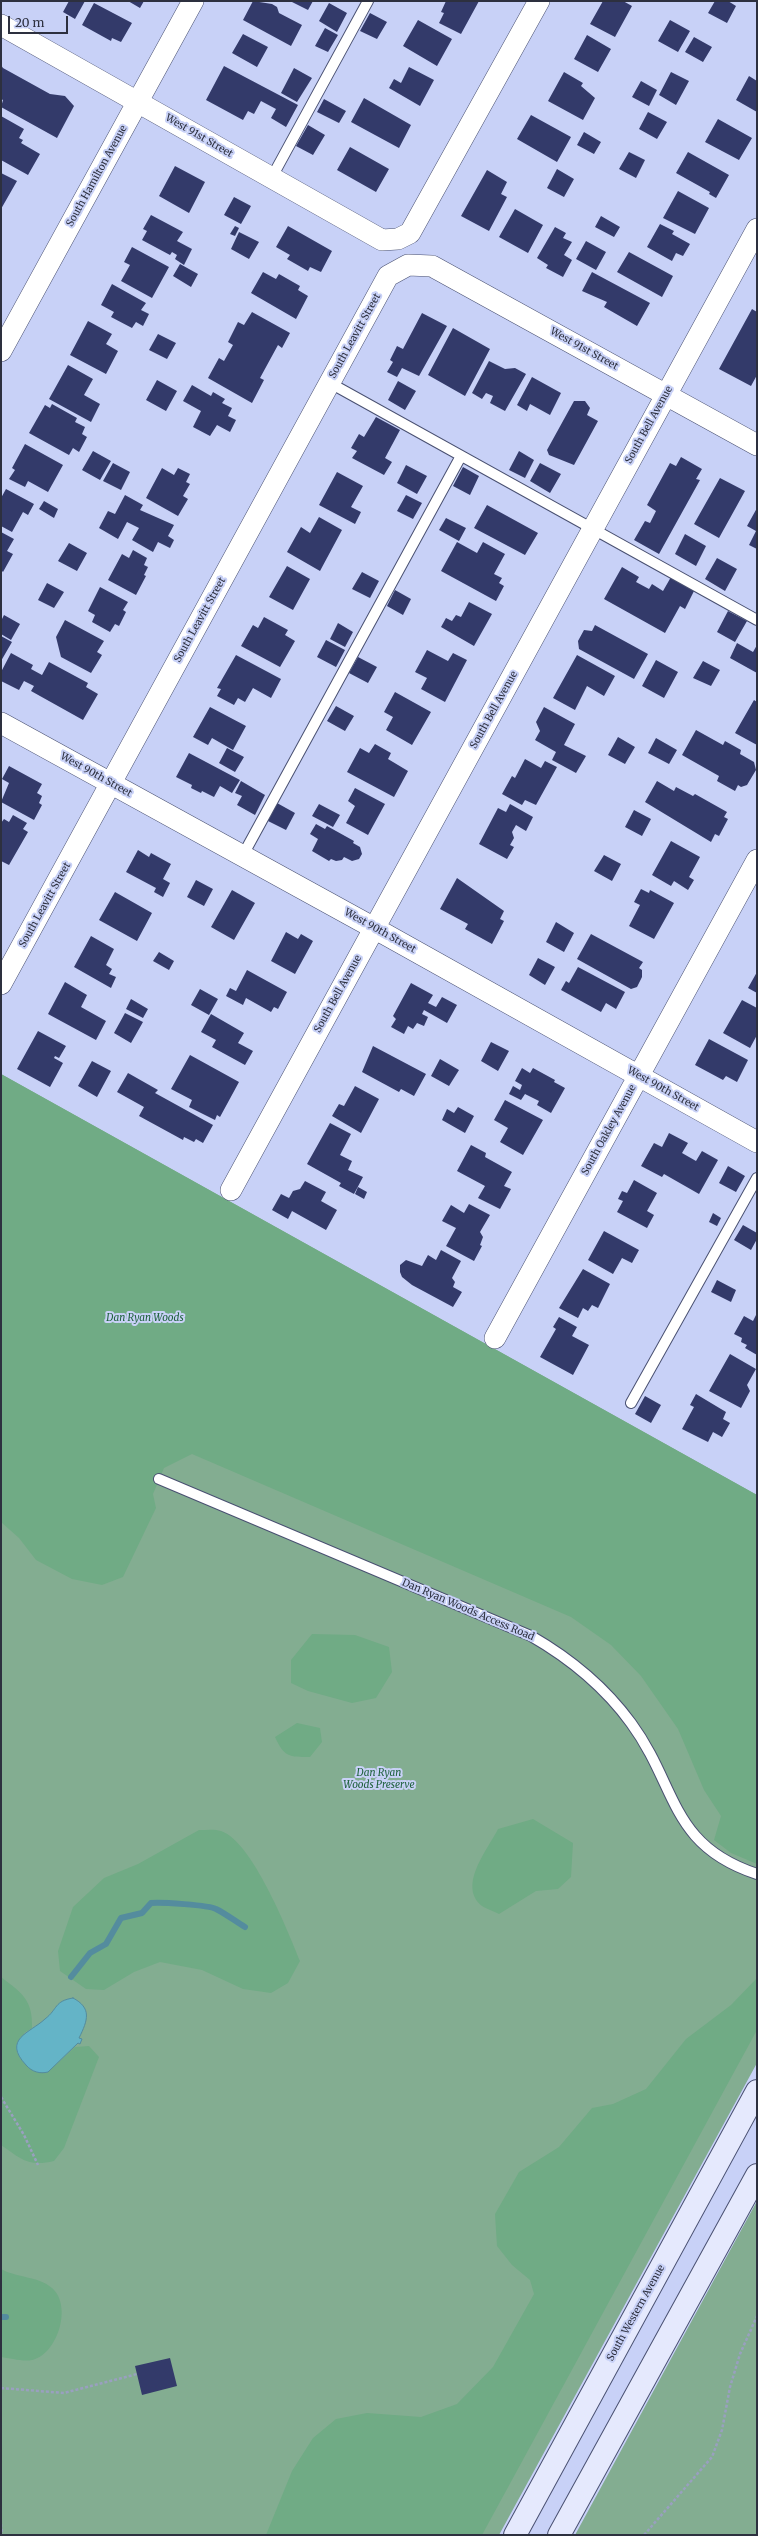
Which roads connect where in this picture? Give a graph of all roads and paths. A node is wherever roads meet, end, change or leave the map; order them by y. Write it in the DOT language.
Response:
graph roads {
  1 [pos="193,1"];
  2 [pos="368,1"];
  3 [pos="539,1"];
  4 [pos="1,25"];
  5 [pos="138,101"];
  6 [pos="272,177"];
  7 [pos="757,229"];
  8 [pos="408,265"];
  9 [pos="1,351"];
  10 [pos="330,383"];
  11 [pos="666,395"];
  12 [pos="757,445"];
  13 [pos="461,456"];
  14 [pos="593,529"];
  15 [pos="757,620"];
  16 [pos="1,723"];
  17 [pos="111,783"];
  18 [pos="243,855"];
  19 [pos="757,860"];
  20 [pos="374,928"];
  21 [pos="1,984"];
  22 [pos="639,1075"];
  23 [pos="757,1142"];
  24 [pos="757,1178"];
  25 [pos="231,1190"];
  26 [pos="495,1338"];
  27 [pos="631,1404"];
  28 [pos="159,1479"];
  29 [pos="757,1874"];
  30 [pos="757,2091"];
  31 [pos="1,2097"];
  32 [pos="38,2165"];
  33 [pos="757,2175"];
  34 [pos="757,2316"];
  35 [pos="137,2374"];
  36 [pos="1,2388"];
  37 [pos="1,2524"];
  38 [pos="2,2535"];
  39 [pos="515,2535"];
  40 [pos="559,2535"];
  41 [pos="644,2535"];
  1 -- 5 [label="street, South Hamilton Avenue"];
  2 -- 6 [label="lane"];
  3 -- 6 [label="street, West 91st Street"];
  4 -- 5 [label="street, West 91st Street"];
  5 -- 6 [label="street, West 91st Street"];
  5 -- 9 [label="street, South Hamilton Avenue"];
  7 -- 11 [label="street, South Bell Avenue"];
  8 -- 10 [label="street, South Leavitt Street"];
  8 -- 11 [label="street, West 91st Street"];
  10 -- 13 [label="lane"];
  10 -- 17 [label="street, South Leavitt Street"];
  11 -- 12 [label="street, West 91st Street"];
  11 -- 14 [label="street, South Bell Avenue"];
  13 -- 14 [label="lane"];
  13 -- 18 [label="lane"];
  14 -- 15 [label="lane"];
  14 -- 20 [label="street, South Bell Avenue"];
  16 -- 17 [label="street, West 90th Street"];
  17 -- 18 [label="street, West 90th Street"];
  17 -- 21 [label="street, South Leavitt Street"];
  18 -- 20 [label="street, West 90th Street"];
  19 -- 22 [label="street, South Oakley Avenue"];
  20 -- 22 [label="street, West 90th Street"];
  20 -- 25 [label="street, South Bell Avenue"];
  22 -- 23 [label="street, West 90th Street"];
  22 -- 26 [label="street, South Oakley Avenue"];
  24 -- 27 [label="lane"];
  28 -- 29 [label="lane, Dan Ryan Woods Access Road"];
  30 -- 39 [label="main road, South Western Avenue"];
  31 -- 32 [label="path"];
  33 -- 40 [label="main road"];
  34 -- 41 [label="path"];
  35 -- 36 [label="path"];
  37 -- 38 [label="path"];
}
